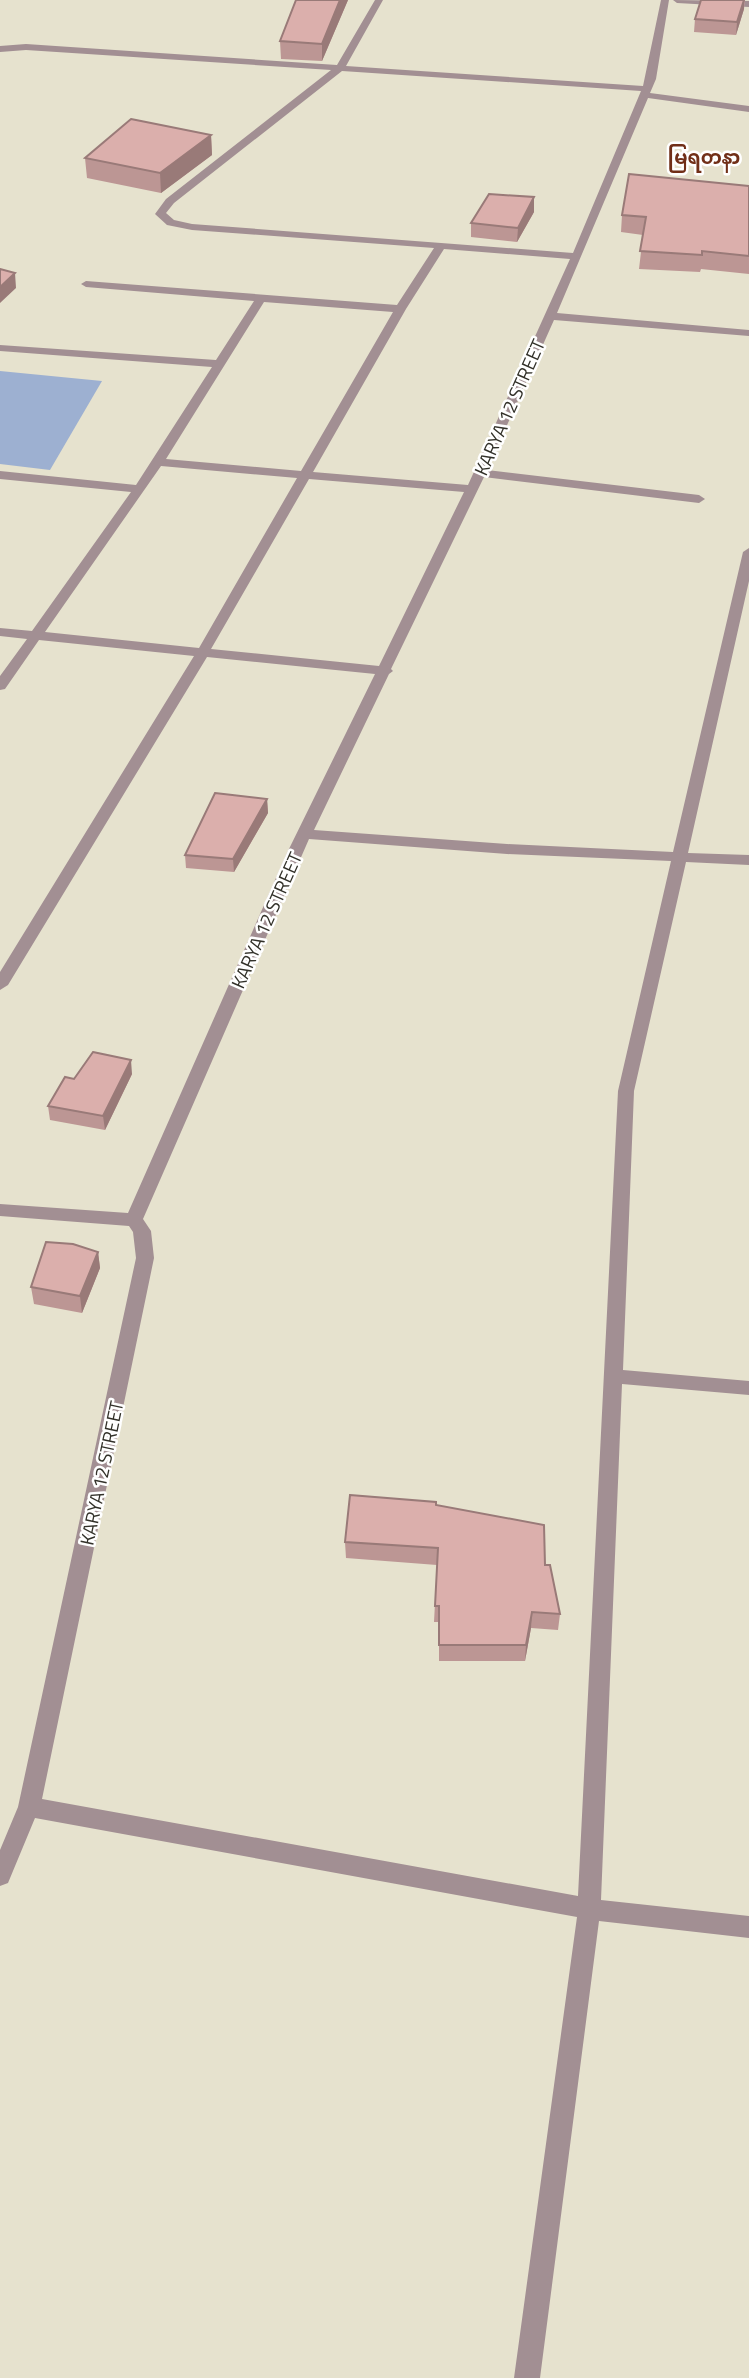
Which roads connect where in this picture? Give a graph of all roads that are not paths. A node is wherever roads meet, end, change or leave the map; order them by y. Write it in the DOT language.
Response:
graph roads {
  1 [pos="379,0"];
  2 [pos="665,0"];
  3 [pos="677,0"];
  4 [pos="749,4"];
  5 [pos="0,49"];
  6 [pos="341,68"];
  7 [pos="645,92"];
  8 [pos="749,109"];
  9 [pos="440,247"];
  10 [pos="576,256"];
  11 [pos="86,284"];
  12 [pos="261,298"];
  13 [pos="400,309"];
  14 [pos="550,316"];
  15 [pos="749,333"];
  16 [pos="0,348"];
  17 [pos="219,363"];
  18 [pos="158,461"];
  19 [pos="480,472"];
  20 [pos="0,475"];
  21 [pos="304,475"];
  22 [pos="138,489"];
  23 [pos="472,489"];
  24 [pos="699,499"];
  25 [pos="749,552"];
  26 [pos="745,587"];
  27 [pos="0,632"];
  28 [pos="36,635"];
  29 [pos="203,652"];
  30 [pos="386,671"];
  31 [pos="0,686"];
  32 [pos="304,834"];
  33 [pos="680,855"];
  34 [pos="749,860"];
  35 [pos="0,985"];
  36 [pos="0,1210"];
  37 [pos="134,1220"];
  38 [pos="613,1376"];
  39 [pos="749,1388"];
  40 [pos="29,1807"];
  41 [pos="0,1876"];
  42 [pos="589,1909"];
  43 [pos="749,1927"];
  44 [pos="527,2378"];
  1 -- 6 [label="street"];
  2 -- 7 [label="street, KARYA 12 STREET"];
  3 -- 4 [label="street"];
  5 -- 6 [label="street"];
  6 -- 7 [label="street"];
  6 -- 9 [label="street"];
  7 -- 8 [label="street"];
  7 -- 10 [label="street, KARYA 12 STREET"];
  9 -- 10 [label="street"];
  9 -- 13 [label="street"];
  10 -- 14 [label="street, KARYA 12 STREET"];
  11 -- 12 [label="street"];
  12 -- 13 [label="street"];
  12 -- 17 [label="street"];
  13 -- 21 [label="street"];
  14 -- 15 [label="street"];
  14 -- 19 [label="street, KARYA 12 STREET"];
  16 -- 17 [label="street"];
  17 -- 18 [label="street"];
  18 -- 21 [label="street"];
  18 -- 22 [label="street"];
  19 -- 23 [label="street, KARYA 12 STREET"];
  19 -- 24 [label="street"];
  20 -- 22 [label="street"];
  21 -- 23 [label="street"];
  21 -- 29 [label="street"];
  22 -- 28 [label="street"];
  23 -- 30 [label="street, KARYA 12 STREET"];
  25 -- 26 [label="street"];
  26 -- 33 [label="street"];
  27 -- 28 [label="street"];
  28 -- 29 [label="street"];
  28 -- 31 [label="street"];
  29 -- 30 [label="street"];
  29 -- 35 [label="street"];
  30 -- 32 [label="street, KARYA 12 STREET"];
  32 -- 33 [label="street"];
  32 -- 37 [label="street, KARYA 12 STREET"];
  33 -- 34 [label="street"];
  33 -- 38 [label="street"];
  36 -- 37 [label="street"];
  37 -- 40 [label="street, KARYA 12 STREET"];
  38 -- 39 [label="street"];
  38 -- 42 [label="street"];
  40 -- 41 [label="street, KARYA 12 STREET"];
  40 -- 42 [label="street"];
  42 -- 43 [label="street"];
  42 -- 44 [label="street"];
}
